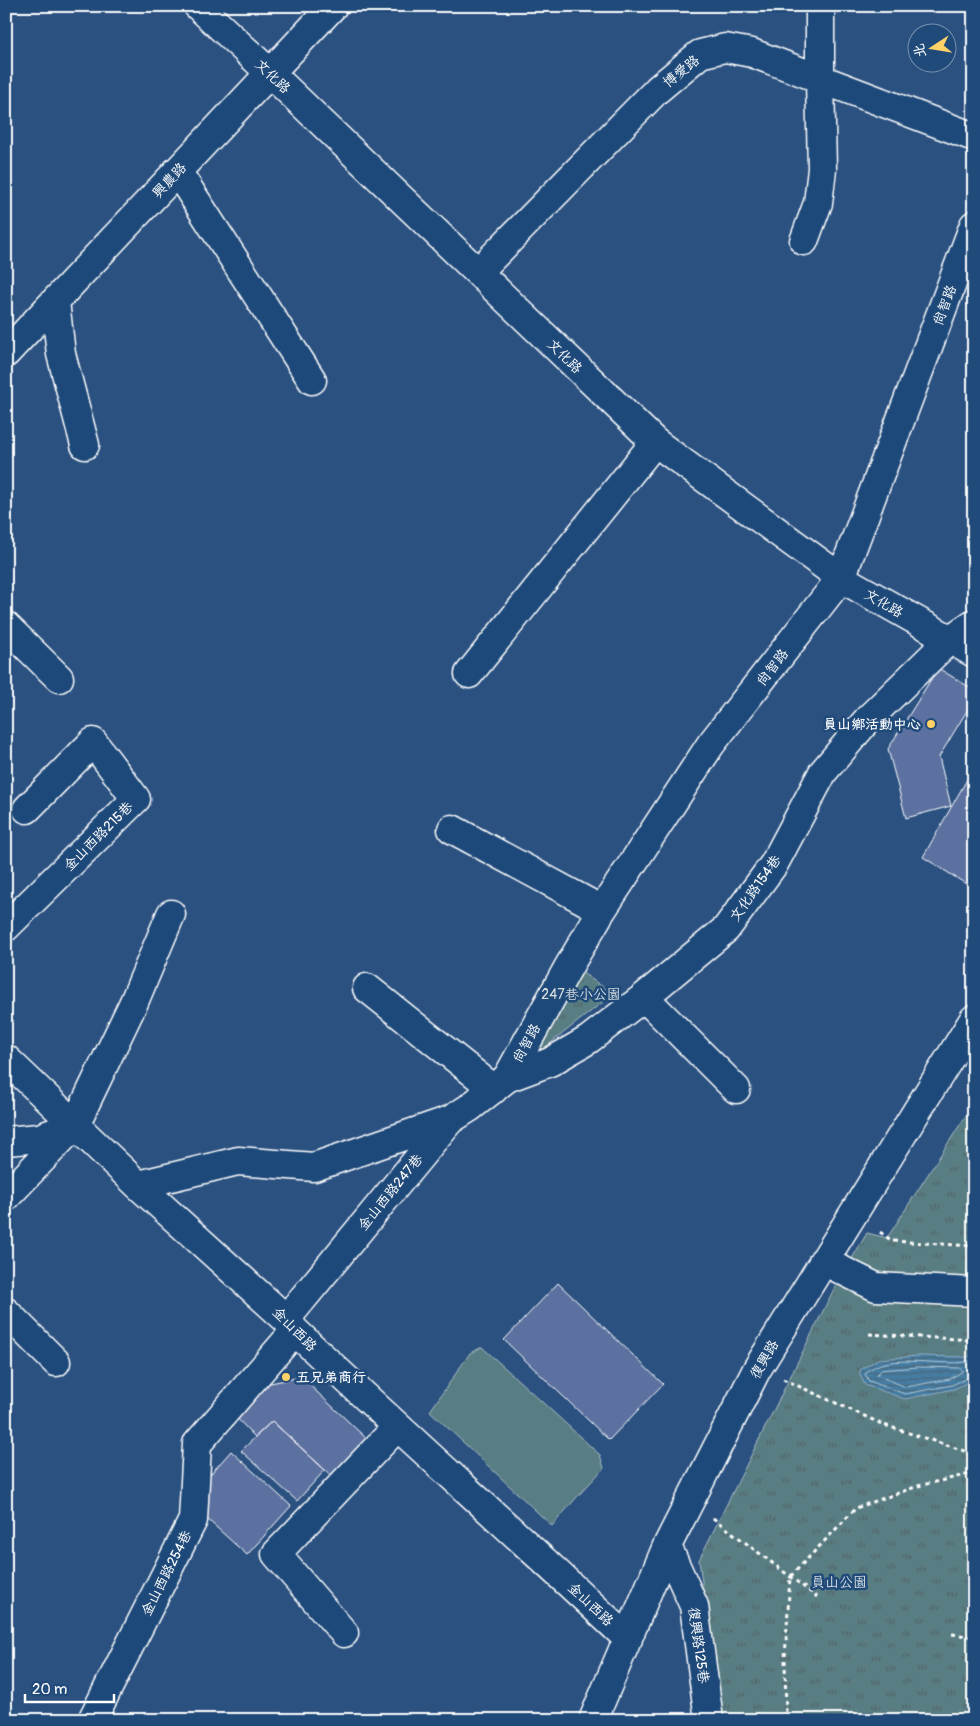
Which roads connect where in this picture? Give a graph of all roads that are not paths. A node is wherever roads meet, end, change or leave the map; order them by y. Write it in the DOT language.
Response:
graph roads {
  1 [pos="198,6"];
  2 [pos="333,6"];
  3 [pos="820,6"];
  4 [pos="270,73"];
  5 [pos="820,79"];
  6 [pos="974,137"];
  7 [pos="177,171"];
  8 [pos="974,225"];
  9 [pos="804,242"];
  10 [pos="478,272"];
  11 [pos="56,301"];
  12 [pos="6,353"];
  13 [pos="312,380"];
  14 [pos="655,442"];
  15 [pos="85,445"];
  16 [pos="841,578"];
  17 [pos="974,623"];
  18 [pos="6,626"];
  19 [pos="949,640"];
  20 [pos="974,653"];
  21 [pos="469,674"];
  22 [pos="59,678"];
  23 [pos="27,809"];
  24 [pos="452,829"];
  25 [pos="602,910"];
  26 [pos="171,914"];
  27 [pos="6,927"];
  28 [pos="367,988"];
  29 [pos="644,997"];
  30 [pos="974,1019"];
  31 [pos="6,1059"];
  32 [pos="500,1084"];
  33 [pos="736,1089"];
  34 [pos="450,1120"];
  35 [pos="75,1125"];
  36 [pos="6,1141"];
  37 [pos="138,1185"];
  38 [pos="6,1197"];
  39 [pos="823,1262"];
  40 [pos="974,1292"];
  41 [pos="6,1312"];
  42 [pos="290,1325"];
  43 [pos="56,1362"];
  44 [pos="397,1427"];
  45 [pos="667,1546"];
  46 [pos="344,1633"];
  47 [pos="628,1639"];
  48 [pos="92,1720"];
  49 [pos="592,1720"];
  50 [pos="709,1720"];
  1 -- 4 [label="street, 文化路"];
  2 -- 4 [label="street, 興農路"];
  3 -- 5 [label="street"];
  4 -- 7 [label="street, 興農路"];
  4 -- 10 [label="street, 文化路"];
  5 -- 6 [label="street, 博愛路"];
  5 -- 9 [label="street"];
  5 -- 10 [label="street, 博愛路"];
  7 -- 11 [label="street, 興農路"];
  7 -- 13 [label="street"];
  8 -- 16 [label="street, 尚智路"];
  10 -- 14 [label="street, 文化路"];
  11 -- 12 [label="street, 興農路"];
  11 -- 15 [label="street"];
  14 -- 16 [label="street, 文化路"];
  14 -- 21 [label="street"];
  16 -- 19 [label="street, 文化路"];
  16 -- 25 [label="street, 尚智路"];
  17 -- 19 [label="street, 文化路154巷"];
  18 -- 22 [label="street"];
  19 -- 20 [label="street, 文化路"];
  19 -- 29 [label="street, 文化路154巷"];
  23 -- 27 [label="street, 金山西路215巷"];
  24 -- 25 [label="street"];
  25 -- 32 [label="street, 尚智路"];
  26 -- 35 [label="street"];
  28 -- 32 [label="street"];
  29 -- 32 [label="street, 文化路154巷"];
  29 -- 33 [label="street"];
  30 -- 39 [label="street, 復興路"];
  31 -- 35 [label="street, 金山西路"];
  32 -- 34 [label="street, 金山西路247巷"];
  34 -- 37 [label="street"];
  34 -- 42 [label="street, 金山西路247巷"];
  35 -- 36 [label="street"];
  35 -- 37 [label="street, 金山西路"];
  35 -- 38 [label="street"];
  37 -- 42 [label="street, 金山西路"];
  39 -- 40 [label="street"];
  39 -- 45 [label="street, 復興路"];
  41 -- 43 [label="street"];
  42 -- 44 [label="street, 金山西路"];
  42 -- 48 [label="street, 金山西路254巷"];
  44 -- 46 [label="street"];
  44 -- 47 [label="street, 金山西路"];
  45 -- 47 [label="street, 復興路"];
  45 -- 50 [label="street, 復興路125巷"];
  47 -- 49 [label="street, 復興路"];
}
